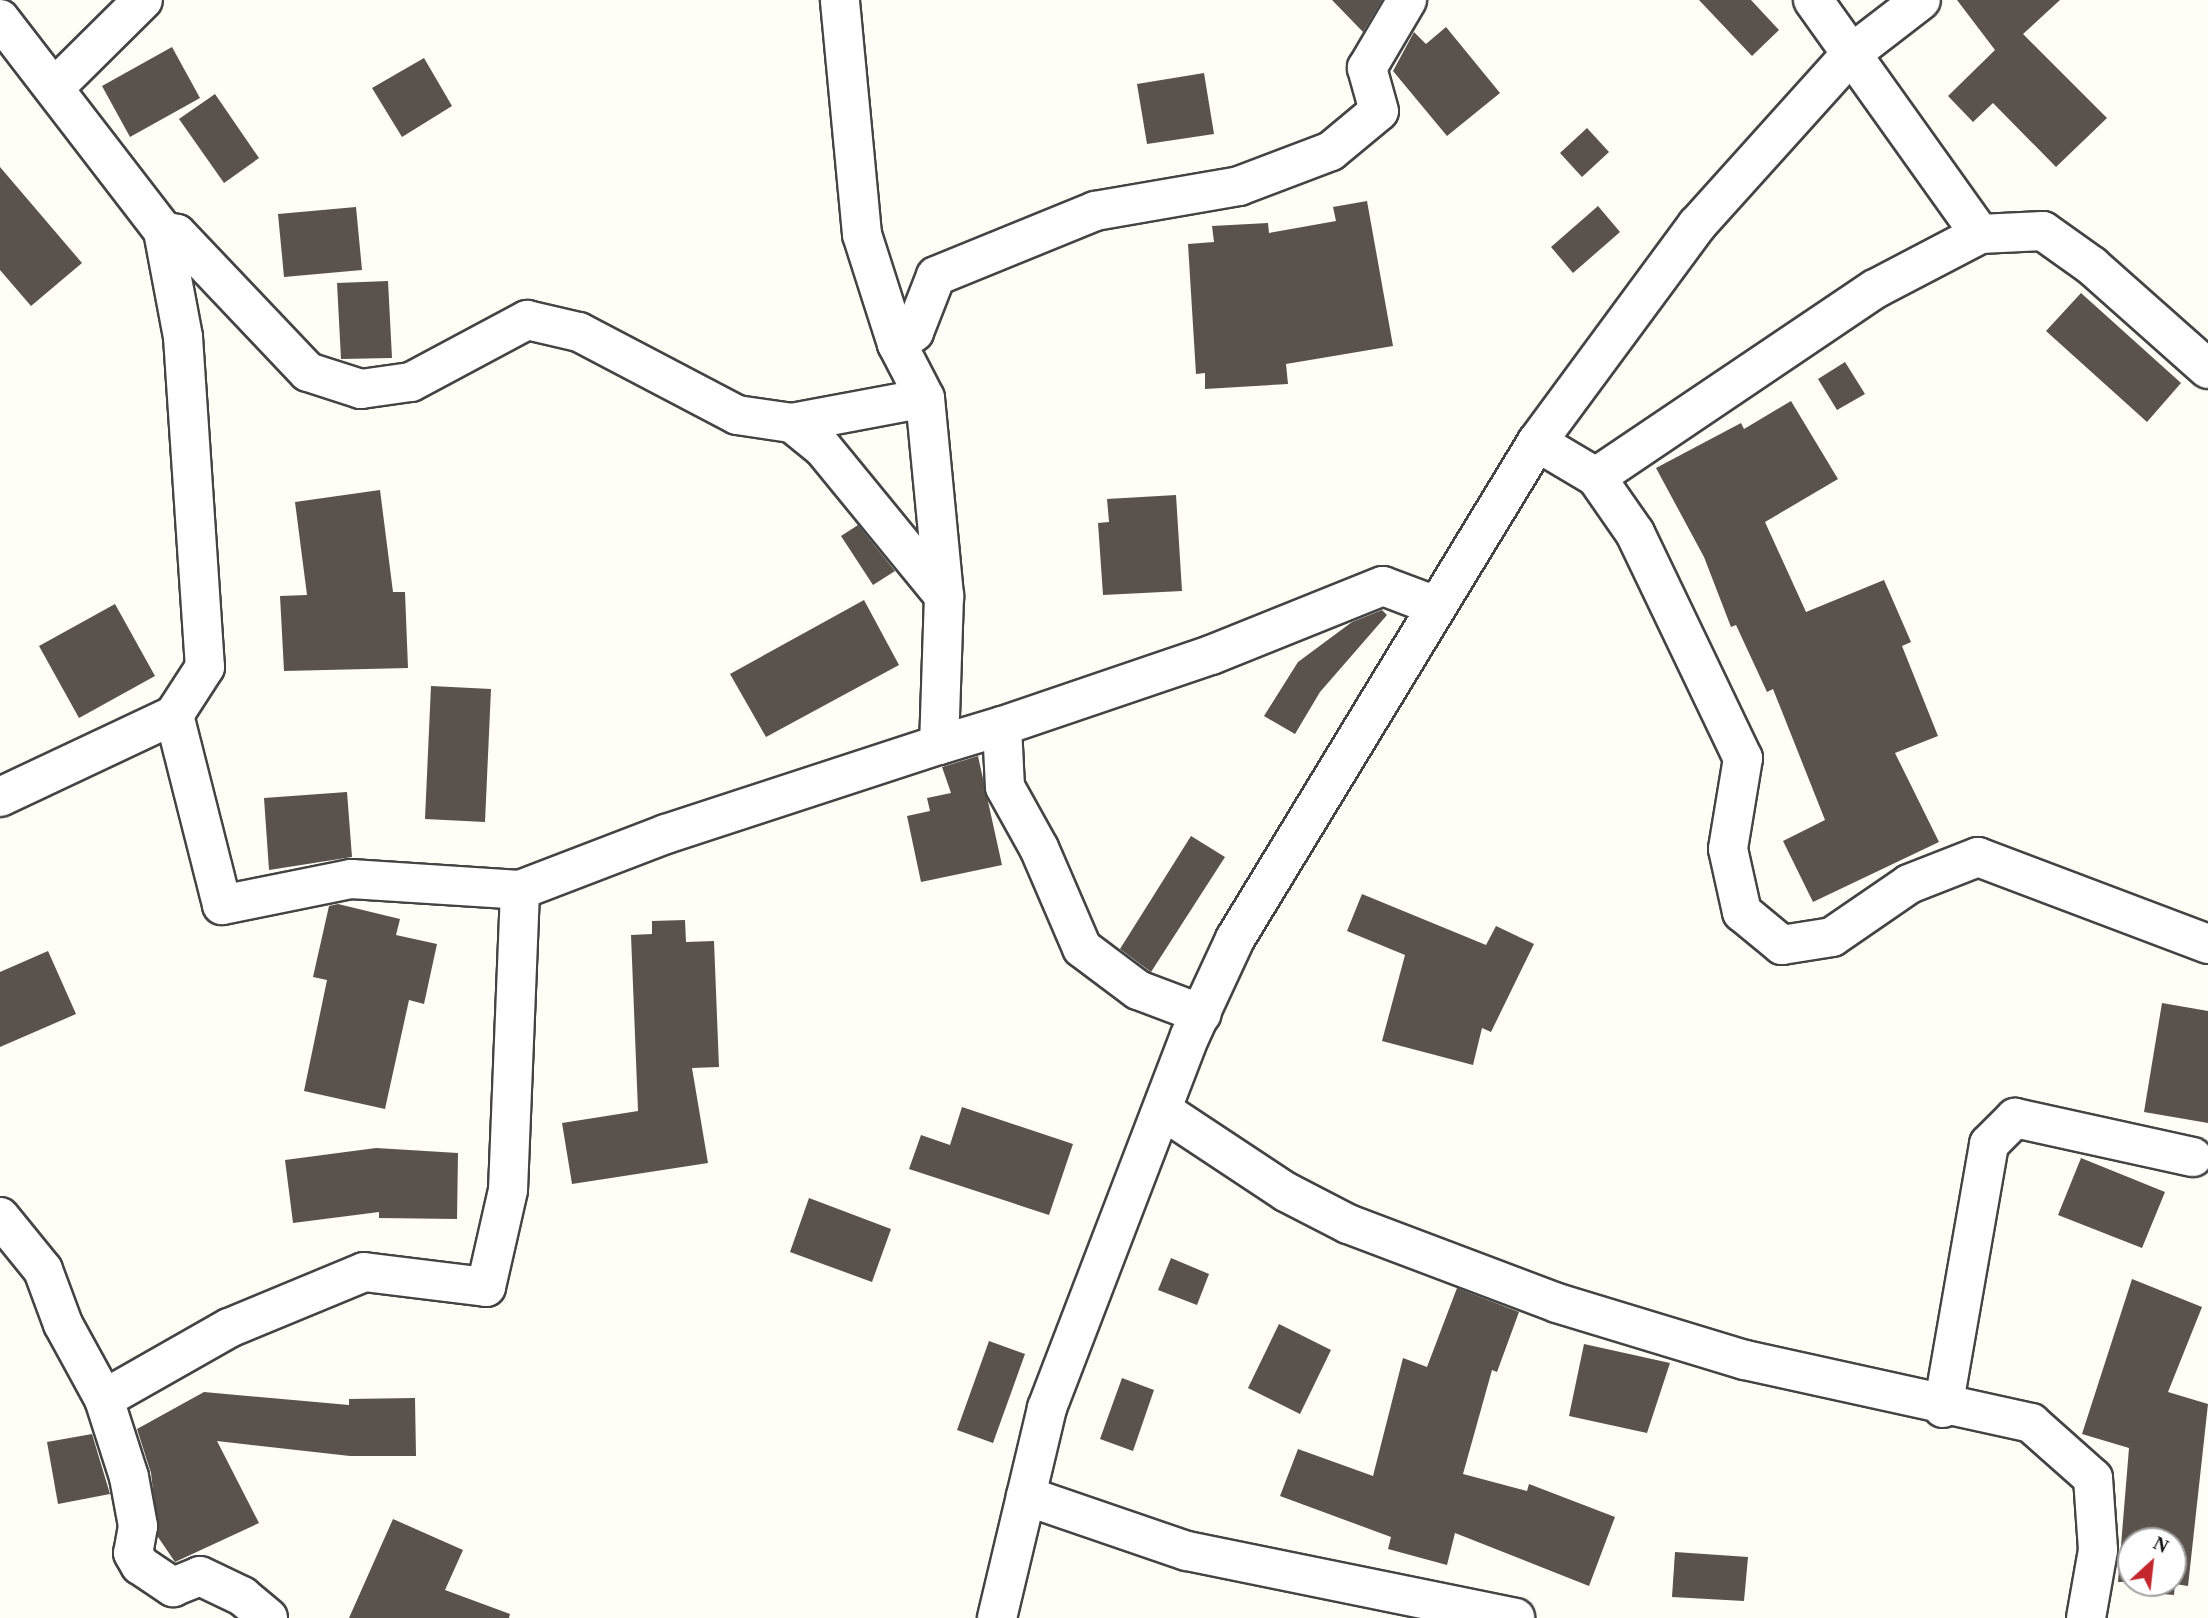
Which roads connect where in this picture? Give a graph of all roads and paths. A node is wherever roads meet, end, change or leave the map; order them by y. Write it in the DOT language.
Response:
graph roads {
  1 [pos="143,0"];
  2 [pos="840,0"];
  3 [pos="1407,0"];
  4 [pos="1813,0"];
  5 [pos="1921,0"];
  6 [pos="0,19"];
  7 [pos="1850,54"];
  8 [pos="54,88"];
  9 [pos="163,231"];
  10 [pos="1980,234"];
  11 [pos="897,344"];
  12 [pos="2208,369"];
  13 [pos="925,398"];
  14 [pos="792,424"];
  15 [pos="1537,442"];
  16 [pos="1596,477"];
  17 [pos="944,596"];
  18 [pos="1436,606"];
  19 [pos="174,715"];
  20 [pos="1002,726"];
  21 [pos="939,746"];
  22 [pos="0,797"];
  23 [pos="520,890"];
  24 [pos="2208,944"];
  25 [pos="1202,1014"];
  26 [pos="1162,1110"];
  27 [pos="2193,1157"];
  28 [pos="0,1217"];
  29 [pos="104,1399"];
  30 [pos="1943,1408"];
  31 [pos="1026,1496"];
  32 [pos="268,1618"];
  33 [pos="997,1618"];
  34 [pos="1515,1618"];
  35 [pos="2085,1618"];
  1 -- 8 [label="street"];
  2 -- 11 [label="street"];
  3 -- 11 [label="street"];
  4 -- 7 [label="street"];
  5 -- 7 [label="street"];
  6 -- 8 [label="street"];
  7 -- 10 [label="street"];
  7 -- 15 [label="street"];
  8 -- 9 [label="street"];
  9 -- 14 [label="street"];
  9 -- 19 [label="street"];
  10 -- 12 [label="street"];
  10 -- 16 [label="street"];
  11 -- 13 [label="street"];
  13 -- 14 [label="street"];
  13 -- 17 [label="street"];
  14 -- 17 [label="street"];
  15 -- 16 [label="street"];
  15 -- 18 [label="street"];
  16 -- 24 [label="street"];
  17 -- 21 [label="street"];
  18 -- 20 [label="street"];
  18 -- 25 [label="street"];
  19 -- 22 [label="street"];
  19 -- 23 [label="street"];
  20 -- 21 [label="street"];
  20 -- 25 [label="street"];
  21 -- 23 [label="street"];
  23 -- 29 [label="street"];
  25 -- 26 [label="street"];
  26 -- 30 [label="street"];
  26 -- 31 [label="street"];
  27 -- 30 [label="street"];
  28 -- 29 [label="street"];
  29 -- 32 [label="street"];
  30 -- 35 [label="street"];
  31 -- 33 [label="street"];
  31 -- 34 [label="street"];
}
